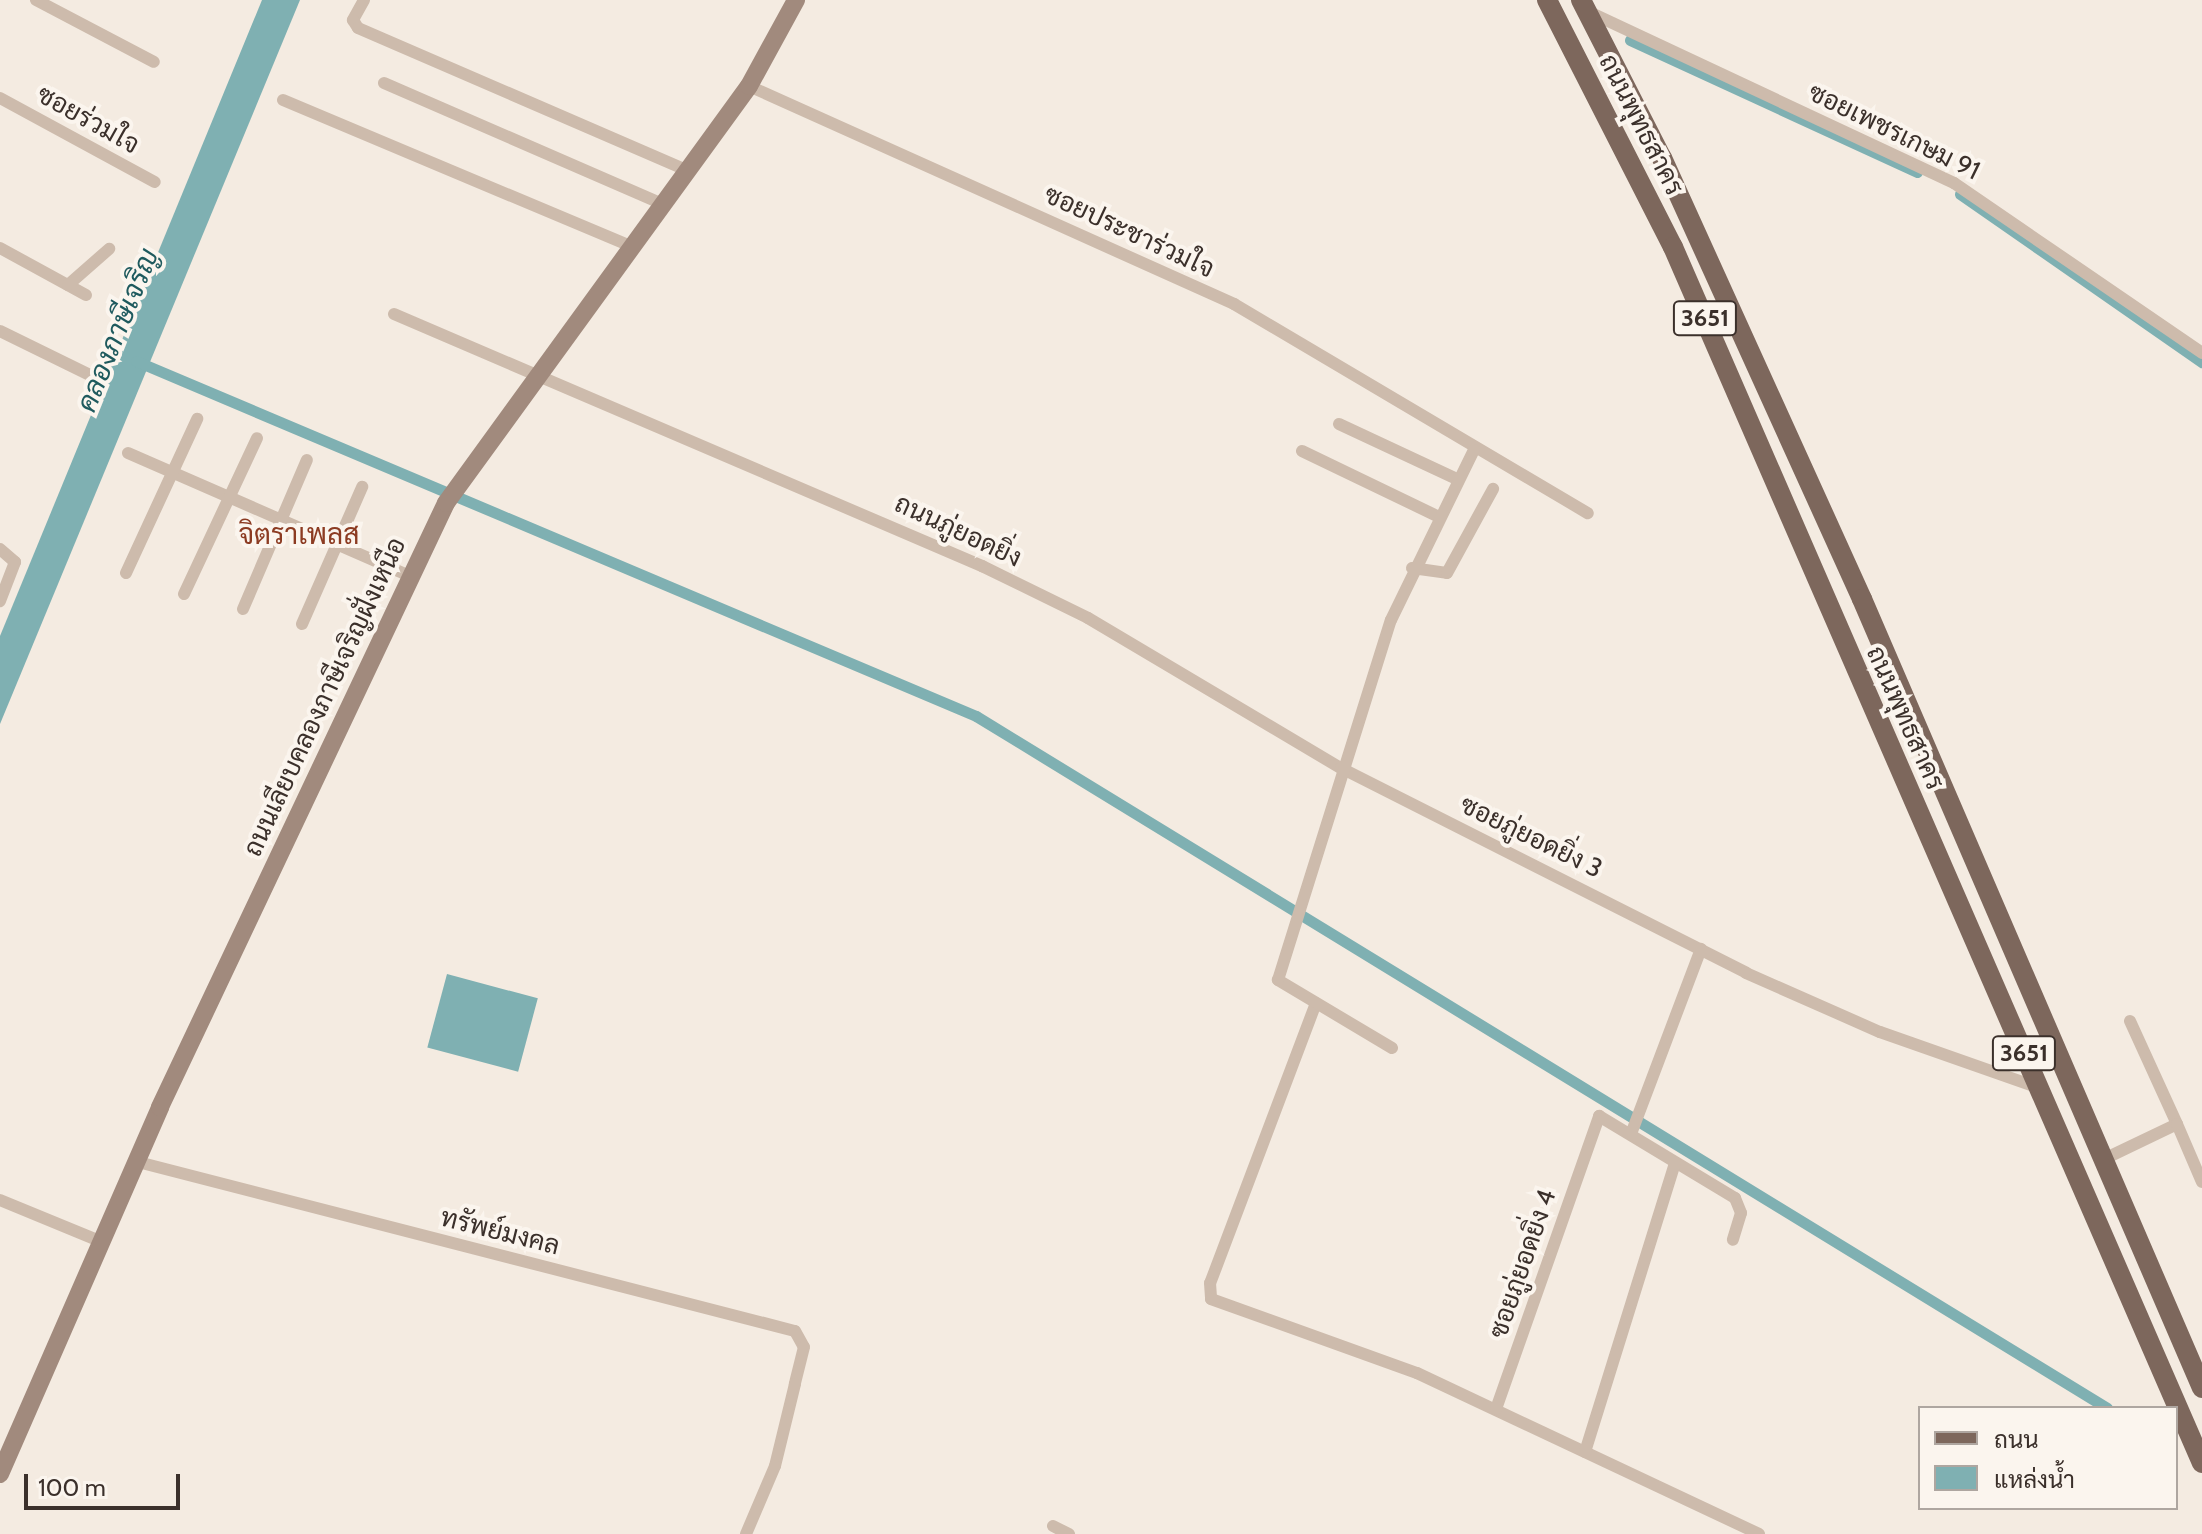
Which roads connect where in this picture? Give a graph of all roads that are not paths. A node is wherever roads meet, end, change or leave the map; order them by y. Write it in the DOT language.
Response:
graph roads {
  1 [pos="36,0"];
  2 [pos="364,0"];
  3 [pos="796,0"];
  4 [pos="1547,0"];
  5 [pos="1584,5"];
  6 [pos="154,62"];
  7 [pos="384,83"];
  8 [pos="749,86"];
  9 [pos="0,98"];
  10 [pos="283,100"];
  11 [pos="686,170"];
  12 [pos="155,182"];
  13 [pos="662,204"];
  14 [pos="631,246"];
  15 [pos="0,248"];
  16 [pos="109,249"];
  17 [pos="68,285"];
  18 [pos="86,295"];
  19 [pos="394,314"];
  20 [pos="0,331"];
  21 [pos="2202,353"];
  22 [pos="90,375"];
  23 [pos="536,376"];
  24 [pos="197,419"];
  25 [pos="1339,424"];
  26 [pos="257,438"];
  27 [pos="1474,450"];
  28 [pos="1302,451"];
  29 [pos="128,453"];
  30 [pos="307,460"];
  31 [pos="174,472"];
  32 [pos="1457,479"];
  33 [pos="362,487"];
  34 [pos="1493,489"];
  35 [pos="231,496"];
  36 [pos="1588,513"];
  37 [pos="1437,516"];
  38 [pos="284,519"];
  39 [pos="337,542"];
  40 [pos="0,549"];
  41 [pos="1412,568"];
  42 [pos="126,573"];
  43 [pos="410,576"];
  44 [pos="184,594"];
  45 [pos="0,601"];
  46 [pos="243,609"];
  47 [pos="302,624"];
  48 [pos="1876,631"];
  49 [pos="1844,645"];
  50 [pos="1341,768"];
  51 [pos="1701,949"];
  52 [pos="1316,1003"];
  53 [pos="2130,1021"];
  54 [pos="1392,1048"];
  55 [pos="2039,1088"];
  56 [pos="2177,1124"];
  57 [pos="1631,1134"];
  58 [pos="2102,1160"];
  59 [pos="138,1162"];
  60 [pos="1675,1163"];
  61 [pos="2202,1182"];
  62 [pos="0,1200"];
  63 [pos="1733,1240"];
  64 [pos="102,1242"];
  65 [pos="2202,1388"];
  66 [pos="2177,1406"];
  67 [pos="2178,1408"];
  68 [pos="1496,1409"];
  69 [pos="1585,1452"];
  70 [pos="2202,1463"];
  71 [pos="0,1474"];
  72 [pos="1053,1526"];
  73 [pos="1740,1530"];
  74 [pos="746,1534"];
  75 [pos="1069,1534"];
  76 [pos="1759,1534"];
  1 -- 6 [label="street"];
  2 -- 11 [label="street"];
  3 -- 8 [label="main road, ถนนเลียบคลองภาษีเจริญฝั่งเหนือ"];
  4 -- 49 [label="main road, ถนนพุทธสาคร / 3651"];
  5 -- 21 [label="street, ซอยเพชรเกษม 91"];
  5 -- 48 [label="main road, ถนนพุทธสาคร / 3651"];
  7 -- 13 [label="street"];
  8 -- 11 [label="main road, ถนนเลียบคลองภาษีเจริญฝั่งเหนือ"];
  8 -- 27 [label="street, ซอยประชาร่วมใจ"];
  9 -- 12 [label="street, ซอยร่วมใจ"];
  10 -- 14 [label="street"];
  11 -- 13 [label="main road, ถนนเลียบคลองภาษีเจริญฝั่งเหนือ"];
  13 -- 14 [label="main road, ถนนเลียบคลองภาษีเจริญฝั่งเหนือ"];
  14 -- 23 [label="main road, ถนนเลียบคลองภาษีเจริญฝั่งเหนือ"];
  15 -- 17 [label="street"];
  16 -- 17 [label="street"];
  17 -- 18 [label="street"];
  19 -- 23 [label="street, ถนนภู่ยอดยิ่ง"];
  20 -- 22 [label="street"];
  23 -- 43 [label="main road, ถนนเลียบคลองภาษีเจริญฝั่งเหนือ"];
  23 -- 50 [label="street, ถนนภู่ยอดยิ่ง"];
  24 -- 31 [label="street"];
  25 -- 32 [label="street"];
  26 -- 35 [label="street"];
  27 -- 32 [label="street"];
  27 -- 36 [label="street, ซอยประชาร่วมใจ"];
  28 -- 37 [label="street"];
  29 -- 31 [label="street"];
  30 -- 38 [label="street"];
  31 -- 35 [label="street"];
  31 -- 42 [label="street"];
  32 -- 37 [label="street"];
  33 -- 39 [label="street"];
  34 -- 41 [label="street"];
  35 -- 38 [label="street"];
  35 -- 44 [label="street"];
  37 -- 41 [label="street"];
  38 -- 39 [label="street"];
  38 -- 46 [label="street"];
  39 -- 43 [label="street"];
  39 -- 47 [label="street"];
  40 -- 45 [label="street"];
  41 -- 50 [label="street"];
  43 -- 59 [label="main road, ถนนเลียบคลองภาษีเจริญฝั่งเหนือ"];
  48 -- 49 [label="main road"];
  48 -- 58 [label="main road, ถนนพุทธสาคร / 3651"];
  49 -- 55 [label="main road, ถนนพุทธสาคร / 3651"];
  50 -- 51 [label="street, ซอยภู่ยอดยิ่ง 3"];
  50 -- 52 [label="street"];
  51 -- 55 [label="street, ซอยภู่ยอดยิ่ง 3"];
  51 -- 57 [label="street"];
  52 -- 54 [label="street"];
  52 -- 68 [label="street"];
  53 -- 56 [label="street"];
  55 -- 66 [label="main road, ถนนพุทธสาคร / 3651"];
  56 -- 58 [label="street"];
  56 -- 61 [label="street"];
  57 -- 60 [label="street"];
  57 -- 68 [label="street, ซอยภู่ยอดยิ่ง 4"];
  58 -- 65 [label="main road, ถนนพุทธสาคร / 3651"];
  59 -- 64 [label="main road, ถนนเลียบคลองภาษีเจริญฝั่งเหนือ"];
  59 -- 74 [label="street, ทรัพย์มงคล"];
  60 -- 63 [label="street"];
  60 -- 69 [label="street"];
  62 -- 64 [label="street"];
  64 -- 71 [label="main road, ถนนเลียบคลองภาษีเจริญฝั่งเหนือ"];
  67 -- 70 [label="main road, ถนนพุทธสาคร / 3651"];
  68 -- 69 [label="street"];
  69 -- 73 [label="street"];
  72 -- 75 [label="street"];
  73 -- 76 [label="street"];
}
